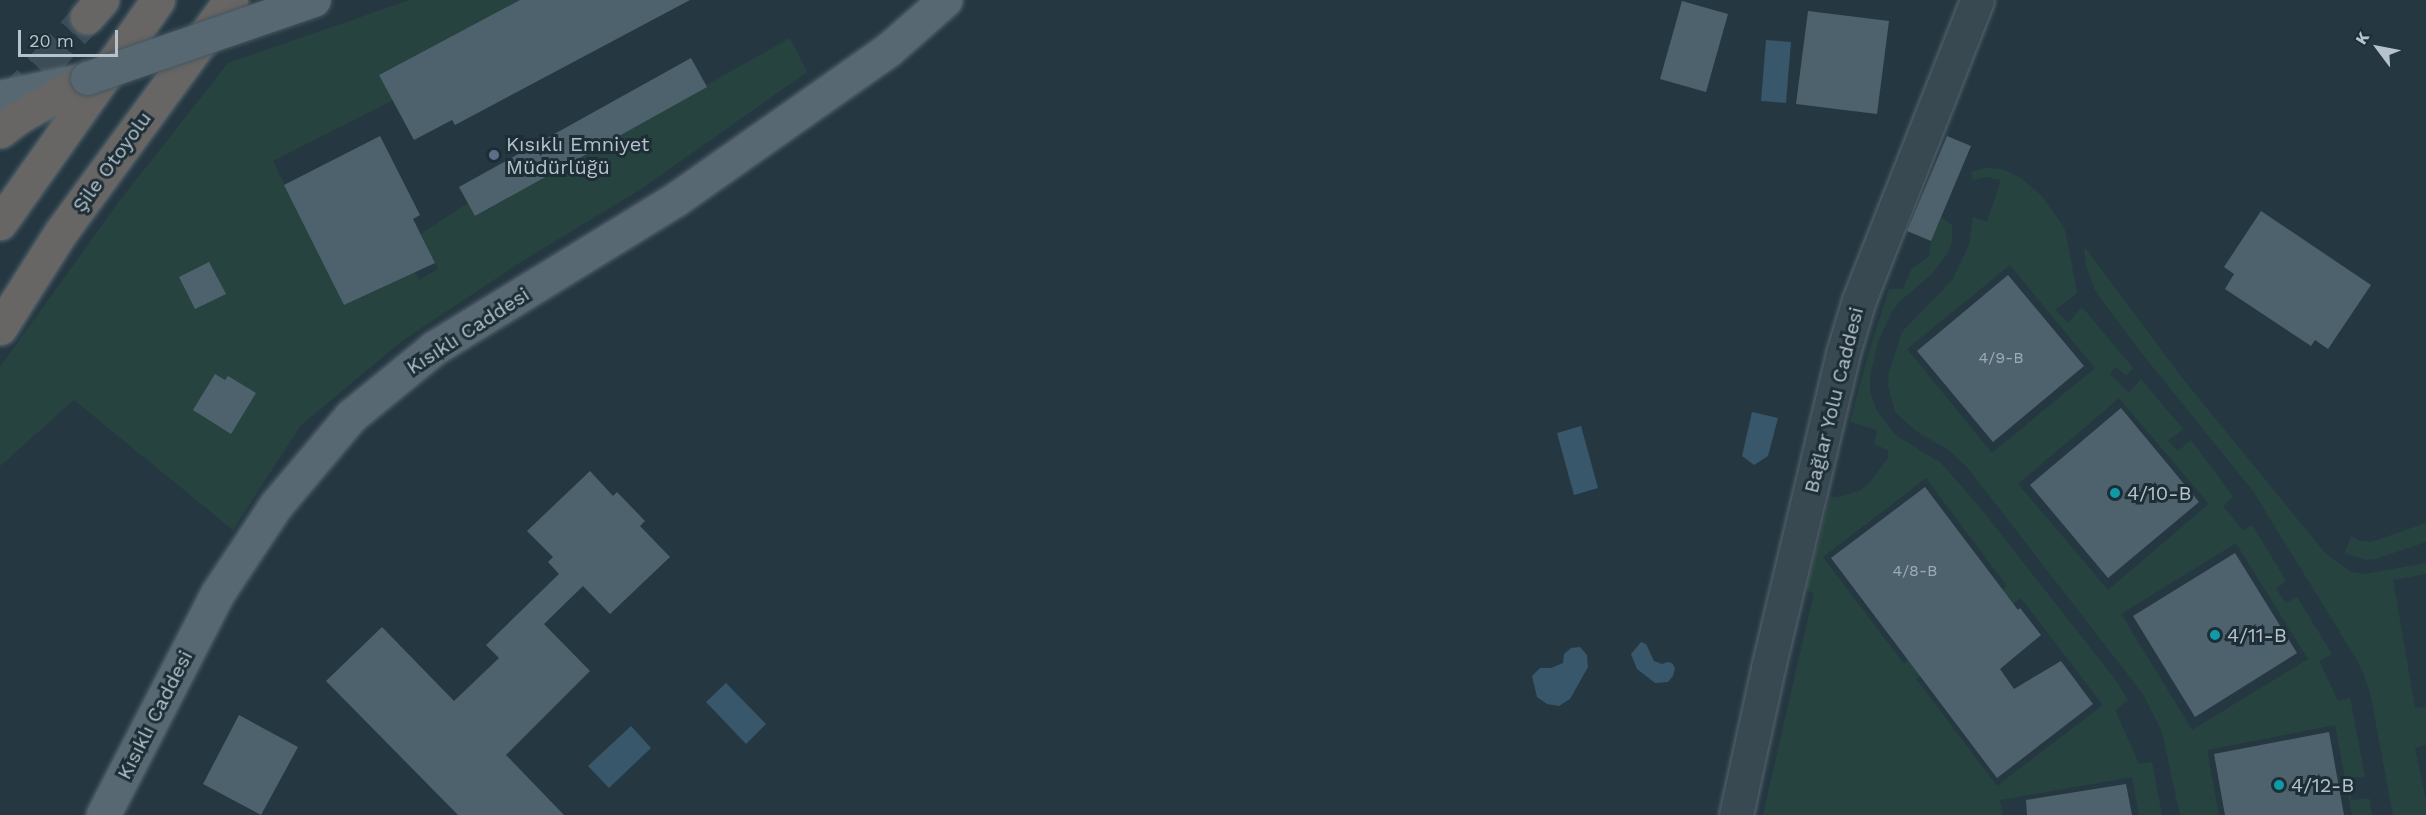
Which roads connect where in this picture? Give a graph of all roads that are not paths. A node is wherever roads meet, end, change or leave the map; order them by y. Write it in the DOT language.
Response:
graph roads {
  1 [pos="158,0"];
  2 [pos="231,0"];
  3 [pos="314,0"];
  4 [pos="945,0"];
  5 [pos="1977,0"];
  6 [pos="87,78"];
  7 [pos="0,97"];
  8 [pos="0,131"];
  9 [pos="0,223"];
  10 [pos="0,328"];
  11 [pos="103,815"];
  12 [pos="1736,815"];
  1 -- 9 [label="highway"];
  2 -- 10 [label="highway, Şile Otoyolu"];
  3 -- 6 [label="main road, bridge"];
  4 -- 11 [label="main road, Kısıklı Caddesi"];
  5 -- 12 [label="street, Bağlar Yolu Caddesi"];
  6 -- 7 [label="main road"];
  6 -- 8 [label="highway"];
}
